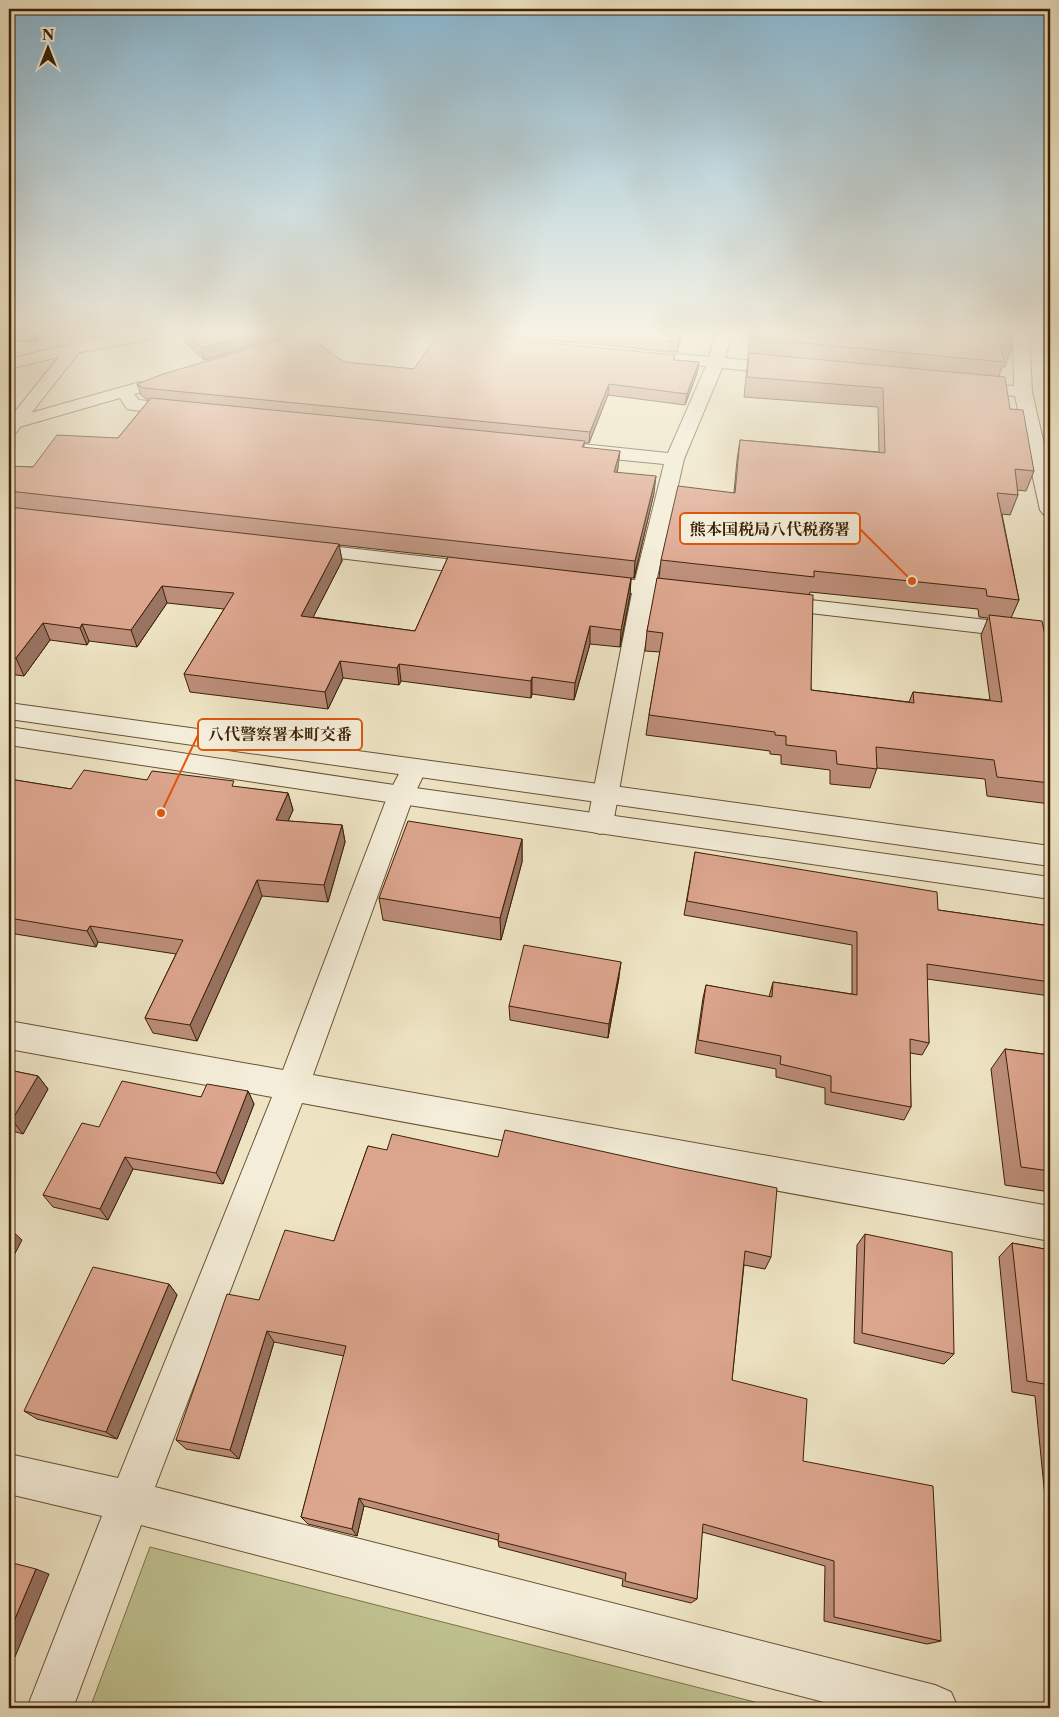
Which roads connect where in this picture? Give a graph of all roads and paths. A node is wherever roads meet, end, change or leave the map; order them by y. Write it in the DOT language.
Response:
graph roads {
  1 [pos="21,413"];
  2 [pos="54,413"];
  3 [pos="694,413"];
  4 [pos="1028,413"];
  5 [pos="11,426"];
  6 [pos="569,448"];
  7 [pos="675,459"];
  8 [pos="1050,510"];
  9 [pos="286,547"];
  10 [pos="505,572"];
  11 [pos="574,580"];
  12 [pos="644,588"];
  13 [pos="713,596"];
  14 [pos="753,600"];
  15 [pos="1050,634"];
  16 [pos="9,710"];
  17 [pos="9,736"];
  18 [pos="414,768"];
  19 [pos="401,795"];
  20 [pos="605,795"];
  21 [pos="600,824"];
  22 [pos="1050,856"];
  23 [pos="1050,888"];
  24 [pos="9,1035"];
  25 [pos="292,1088"];
  26 [pos="1050,1224"];
  27 [pos="9,1474"];
  28 [pos="129,1501"];
  29 [pos="50,1708"];
  30 [pos="935,1708"];
  1 -- 5 [label="street"];
  2 -- 5 [label="street"];
  3 -- 7 [label="street"];
  4 -- 8 [label="street"];
  6 -- 7 [label="street"];
  7 -- 12 [label="street"];
  9 -- 10 [label="street"];
  11 -- 12 [label="street"];
  12 -- 13 [label="street"];
  12 -- 20 [label="street"];
  14 -- 15 [label="street"];
  16 -- 18 [label="street"];
  17 -- 19 [label="street"];
  18 -- 19 [label="street"];
  18 -- 20 [label="street"];
  19 -- 21 [label="street"];
  19 -- 25 [label="street"];
  20 -- 21 [label="street"];
  20 -- 22 [label="street"];
  21 -- 23 [label="street"];
  24 -- 25 [label="street"];
  25 -- 26 [label="street"];
  25 -- 28 [label="street"];
  27 -- 28 [label="street"];
  28 -- 29 [label="street"];
  28 -- 30 [label="street"];
}
